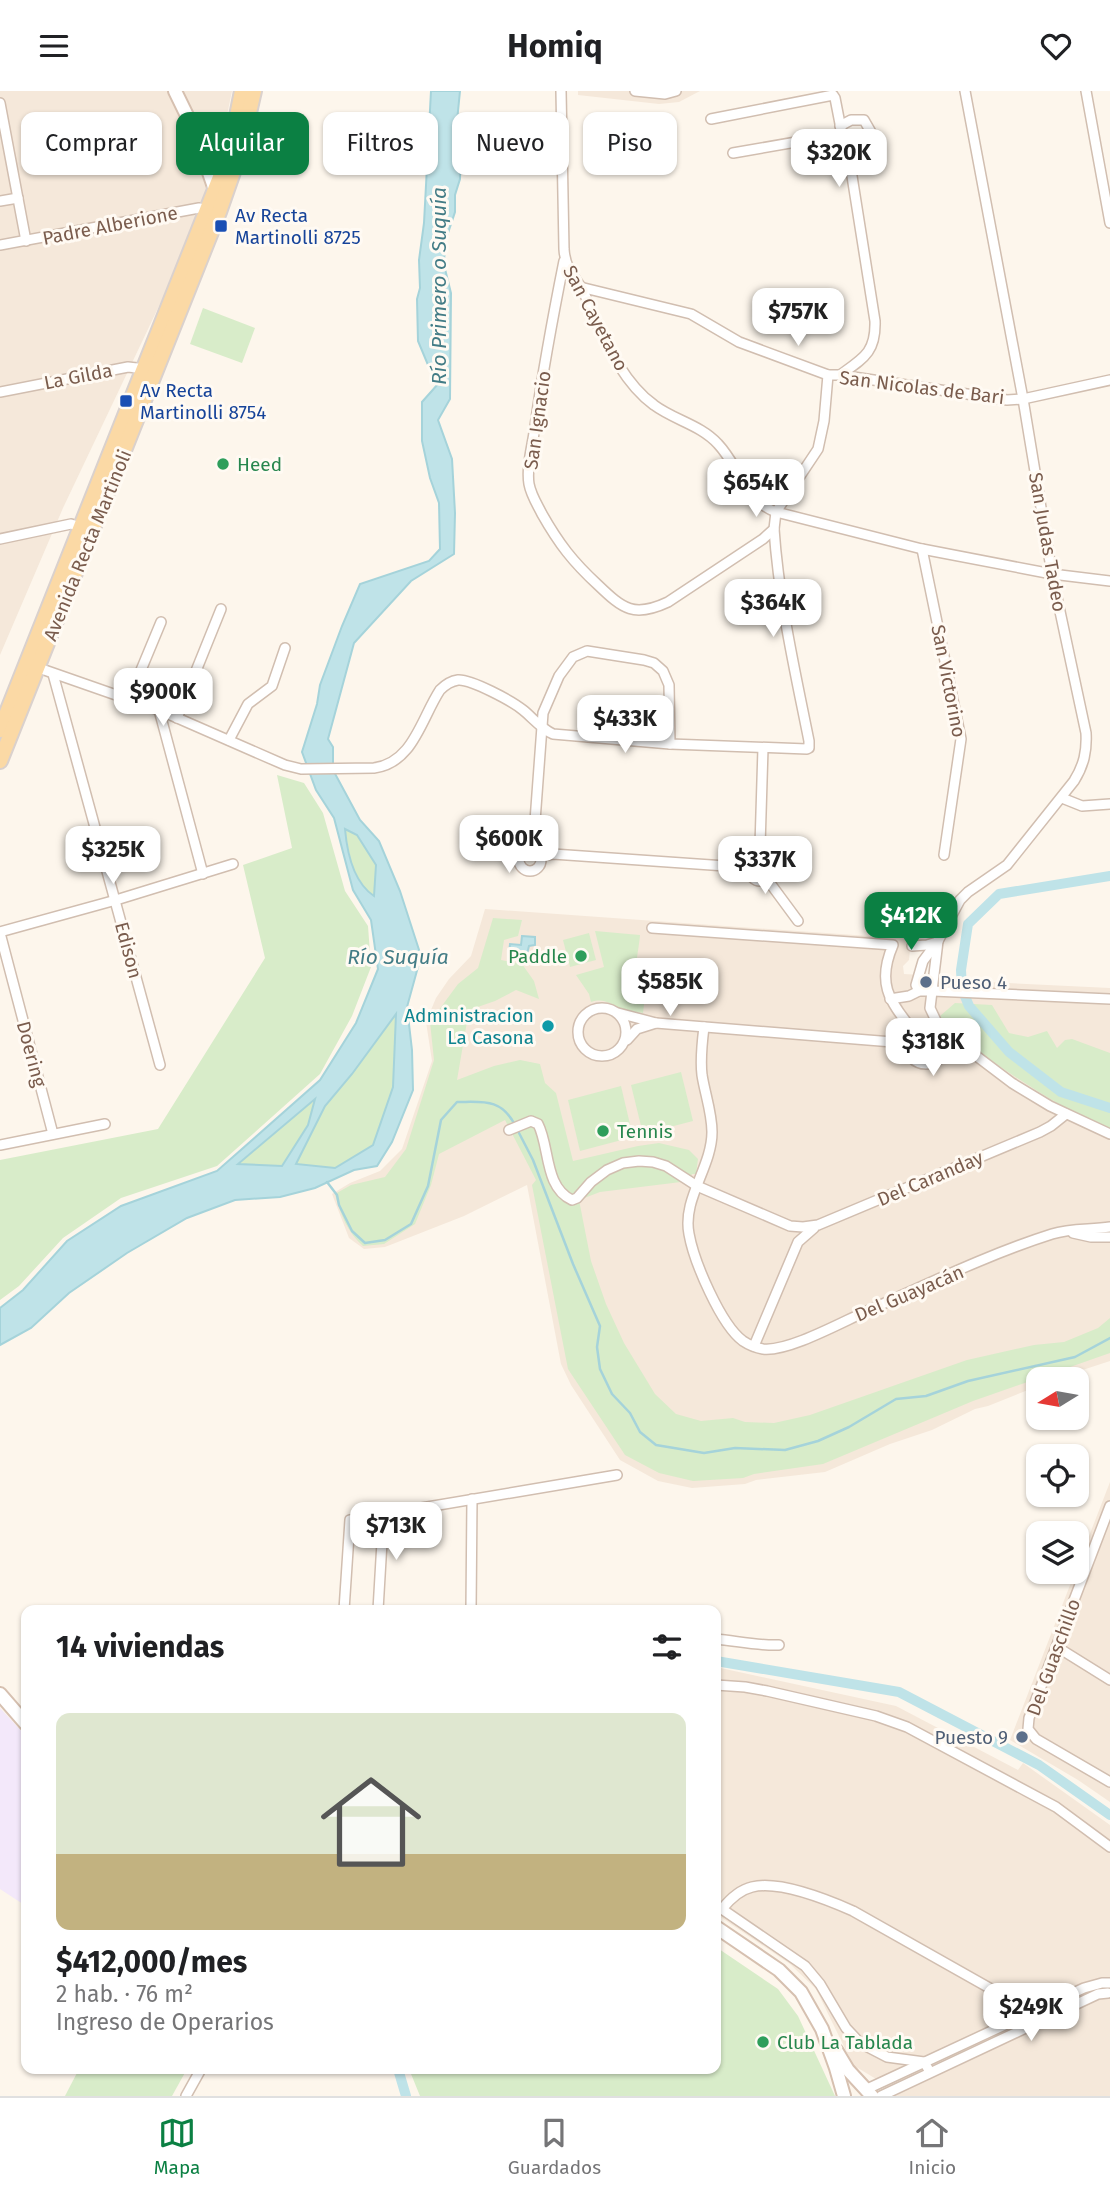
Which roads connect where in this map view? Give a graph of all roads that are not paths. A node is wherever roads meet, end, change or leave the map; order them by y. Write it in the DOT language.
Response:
graph roads {
  1 [pos="175,91"];
  2 [pos="242,91"];
  3 [pos="254,91"];
  4 [pos="561,91"];
  5 [pos="635,91"];
  6 [pos="676,91"];
  7 [pos="965,91"];
  8 [pos="1086,91"];
  9 [pos="0,103"];
  10 [pos="711,119"];
  11 [pos="841,130"];
  12 [pos="848,151"];
  13 [pos="733,153"];
  14 [pos="220,192"];
  15 [pos="18,198"];
  16 [pos="0,201"];
  17 [pos="214,210"];
  18 [pos="1110,223"];
  19 [pos="26,241"];
  20 [pos="0,246"];
  21 [pos="565,260"];
  22 [pos="580,287"];
  23 [pos="150,371"];
  24 [pos="828,375"];
  25 [pos="840,375"];
  26 [pos="1110,380"];
  27 [pos="0,392"];
  28 [pos="1023,399"];
  29 [pos="776,512"];
  30 [pos="87,529"];
  31 [pos="774,529"];
  32 [pos="0,539"];
  33 [pos="922,549"];
  34 [pos="1052,574"];
  35 [pos="1110,581"];
  36 [pos="221,609"];
  37 [pos="161,622"];
  38 [pos="285,648"];
  39 [pos="32,666"];
  40 [pos="53,674"];
  41 [pos="129,699"];
  42 [pos="159,710"];
  43 [pos="177,718"];
  44 [pos="541,727"];
  45 [pos="3,730"];
  46 [pos="229,740"];
  47 [pos="670,744"];
  48 [pos="763,748"];
  49 [pos="0,761"];
  50 [pos="1062,798"];
  51 [pos="1110,804"];
  52 [pos="533,848"];
  53 [pos="944,855"];
  54 [pos="541,856"];
  55 [pos="761,861"];
  56 [pos="233,864"];
  57 [pos="750,871"];
  58 [pos="203,874"];
  59 [pos="767,879"];
  60 [pos="116,900"];
  61 [pos="798,921"];
  62 [pos="652,928"];
  63 [pos="0,933"];
  64 [pos="938,941"];
  65 [pos="912,946"];
  66 [pos="934,986"];
  67 [pos="919,991"];
  68 [pos="890,999"];
  69 [pos="1110,999"];
  70 [pos="618,1013"];
  71 [pos="656,1023"];
  72 [pos="704,1027"];
  73 [pos="915,1027"];
  74 [pos="941,1029"];
  75 [pos="905,1043"];
  76 [pos="624,1044"];
  77 [pos="946,1053"];
  78 [pos="977,1055"];
  79 [pos="160,1065"];
  80 [pos="1066,1114"];
  81 [pos="105,1124"];
  82 [pos="509,1130"];
  83 [pos="53,1134"];
  84 [pos="1110,1134"];
  85 [pos="0,1145"];
  86 [pos="697,1186"];
  87 [pos="818,1225"];
  88 [pos="790,1226"];
  89 [pos="1110,1227"];
  90 [pos="1064,1231"];
  91 [pos="1110,1237"];
  92 [pos="798,1243"];
  93 [pos="754,1346"];
  94 [pos="617,1475"];
  95 [pos="472,1499"];
  96 [pos="1110,1506"];
  97 [pos="379,1515"];
  98 [pos="344,1605"];
  99 [pos="378,1605"];
  100 [pos="471,1605"];
  101 [pos="721,1639"];
  102 [pos="779,1645"];
  103 [pos="1056,1647"];
  104 [pos="1110,1680"];
  105 [pos="721,1685"];
  106 [pos="1,1695"];
  107 [pos="21,1718"];
  108 [pos="1110,1782"];
  109 [pos="1110,1847"];
  110 [pos="721,1906"];
  111 [pos="721,1908"];
  112 [pos="721,1930"];
  113 [pos="1110,1990"];
  114 [pos="1027,2011"];
  115 [pos="1049,2018"];
  116 [pos="822,2029"];
  117 [pos="1026,2029"];
  118 [pos="925,2062"];
  119 [pos="930,2071"];
  120 [pos="198,2074"];
  121 [pos="870,2093"];
  122 [pos="186,2096"];
  123 [pos="846,2096"];
  124 [pos="881,2096"];
  1 -- 14 [label="main road"];
  2 -- 14 [label="main road, Avenida Recta Martinoli"];
  3 -- 14 [label="main road, Avenida Recta Martinoli"];
  4 -- 21 [label="street, San Cayetano"];
  5 -- 6 [label="street"];
  7 -- 28 [label="street, San Judas Tadeo"];
  8 -- 18 [label="street"];
  9 -- 15 [label="street"];
  10 -- 11 [label="street"];
  11 -- 12 [label="street"];
  11 -- 12 [label="street"];
  11 -- 13 [label="street"];
  12 -- 25 [label="street"];
  14 -- 17 [label="main road, Avenida Recta Martinoli"];
  15 -- 16 [label="street"];
  15 -- 19 [label="street"];
  17 -- 19 [label="street, Padre Alberione"];
  17 -- 23 [label="main road, Avenida Recta Martinoli"];
  19 -- 20 [label="street, Padre Alberione"];
  21 -- 22 [label="street, San Cayetano"];
  21 -- 31 [label="street, San Ignacio"];
  22 -- 24 [label="street, San Nicolas de Bari"];
  22 -- 29 [label="street, San Cayetano"];
  23 -- 27 [label="street, La Gilda"];
  23 -- 30 [label="main road, Avenida Recta Martinoli"];
  24 -- 25 [label="street, San Nicolas de Bari"];
  24 -- 29 [label="street"];
  25 -- 28 [label="street, San Nicolas de Bari"];
  26 -- 28 [label="street, San Nicolas de Bari"];
  28 -- 34 [label="street, San Judas Tadeo"];
  29 -- 31 [label="street"];
  29 -- 33 [label="street, San Cayetano"];
  30 -- 32 [label="street"];
  30 -- 39 [label="main road, Avenida Recta Martinoli"];
  31 -- 48 [label="street"];
  33 -- 34 [label="street, San Cayetano"];
  33 -- 53 [label="street, San Victorino"];
  34 -- 35 [label="street, San Cayetano"];
  34 -- 50 [label="street, San Judas Tadeo"];
  36 -- 43 [label="street"];
  37 -- 41 [label="street"];
  38 -- 46 [label="street"];
  39 -- 40 [label="street"];
  39 -- 45 [label="main road, Avenida Recta Martinoli"];
  40 -- 41 [label="street"];
  40 -- 60 [label="street, Edison"];
  41 -- 42 [label="street"];
  42 -- 43 [label="street"];
  42 -- 58 [label="street"];
  43 -- 46 [label="street"];
  44 -- 46 [label="street"];
  44 -- 47 [label="street"];
  44 -- 47 [label="street"];
  44 -- 52 [label="street"];
  45 -- 49 [label="main road, Avenida Recta Martinoli"];
  47 -- 48 [label="street"];
  48 -- 55 [label="street"];
  50 -- 51 [label="street"];
  50 -- 64 [label="street, San Judas Tadeo"];
  52 -- 54 [label="street"];
  52 -- 54 [label="street"];
  54 -- 57 [label="street"];
  55 -- 57 [label="street"];
  55 -- 59 [label="street"];
  56 -- 58 [label="street"];
  57 -- 59 [label="street"];
  58 -- 60 [label="street"];
  59 -- 61 [label="street"];
  60 -- 63 [label="street"];
  60 -- 79 [label="street, Edison"];
  62 -- 68 [label="street"];
  63 -- 83 [label="street, Doering"];
  64 -- 65 [label="street"];
  64 -- 66 [label="street, San Judas Tadeo"];
  64 -- 67 [label="street, San Judas Tadeo"];
  66 -- 67 [label="street"];
  66 -- 69 [label="street"];
  66 -- 74 [label="street, San Judas Tadeo"];
  67 -- 68 [label="street"];
  67 -- 73 [label="street"];
  68 -- 73 [label="street"];
  70 -- 71 [label="street"];
  70 -- 76 [label="street"];
  70 -- 76 [label="street"];
  71 -- 72 [label="street"];
  71 -- 76 [label="street"];
  72 -- 75 [label="street"];
  72 -- 86 [label="street"];
  73 -- 74 [label="street"];
  73 -- 75 [label="street"];
  74 -- 77 [label="street"];
  74 -- 78 [label="street"];
  75 -- 77 [label="street"];
  77 -- 78 [label="street"];
  78 -- 80 [label="street"];
  80 -- 84 [label="street"];
  80 -- 87 [label="street, Del Caranday"];
  81 -- 83 [label="street"];
  82 -- 86 [label="street, Del Caranday"];
  83 -- 85 [label="street"];
  86 -- 88 [label="street, Del Caranday"];
  86 -- 93 [label="street"];
  87 -- 88 [label="street, Del Caranday"];
  87 -- 92 [label="street"];
  88 -- 92 [label="street"];
  89 -- 90 [label="street, Del Guayacán"];
  90 -- 91 [label="street, Del Guayacán"];
  90 -- 93 [label="street, Del Guayacán"];
  92 -- 93 [label="street"];
  94 -- 95 [label="street"];
  95 -- 97 [label="street"];
  95 -- 100 [label="street"];
  96 -- 103 [label="street, Del Guaschillo"];
  97 -- 98 [label="street"];
  97 -- 99 [label="street"];
  101 -- 102 [label="street"];
  103 -- 104 [label="street"];
  103 -- 108 [label="street, Del Guaschillo"];
  105 -- 109 [label="street"];
  106 -- 107 [label="main road"];
  110 -- 114 [label="street"];
  111 -- 118 [label="street"];
  112 -- 116 [label="main road"];
  113 -- 114 [label="street"];
  113 -- 115 [label="street"];
  114 -- 115 [label="street"];
  114 -- 117 [label="street"];
  114 -- 118 [label="street"];
  115 -- 117 [label="street"];
  116 -- 121 [label="main road"];
  116 -- 123 [label="main road"];
  117 -- 119 [label="street"];
  118 -- 119 [label="street"];
  118 -- 121 [label="street"];
  119 -- 124 [label="street"];
  120 -- 122 [label="street"];
  121 -- 123 [label="main road"];
}
